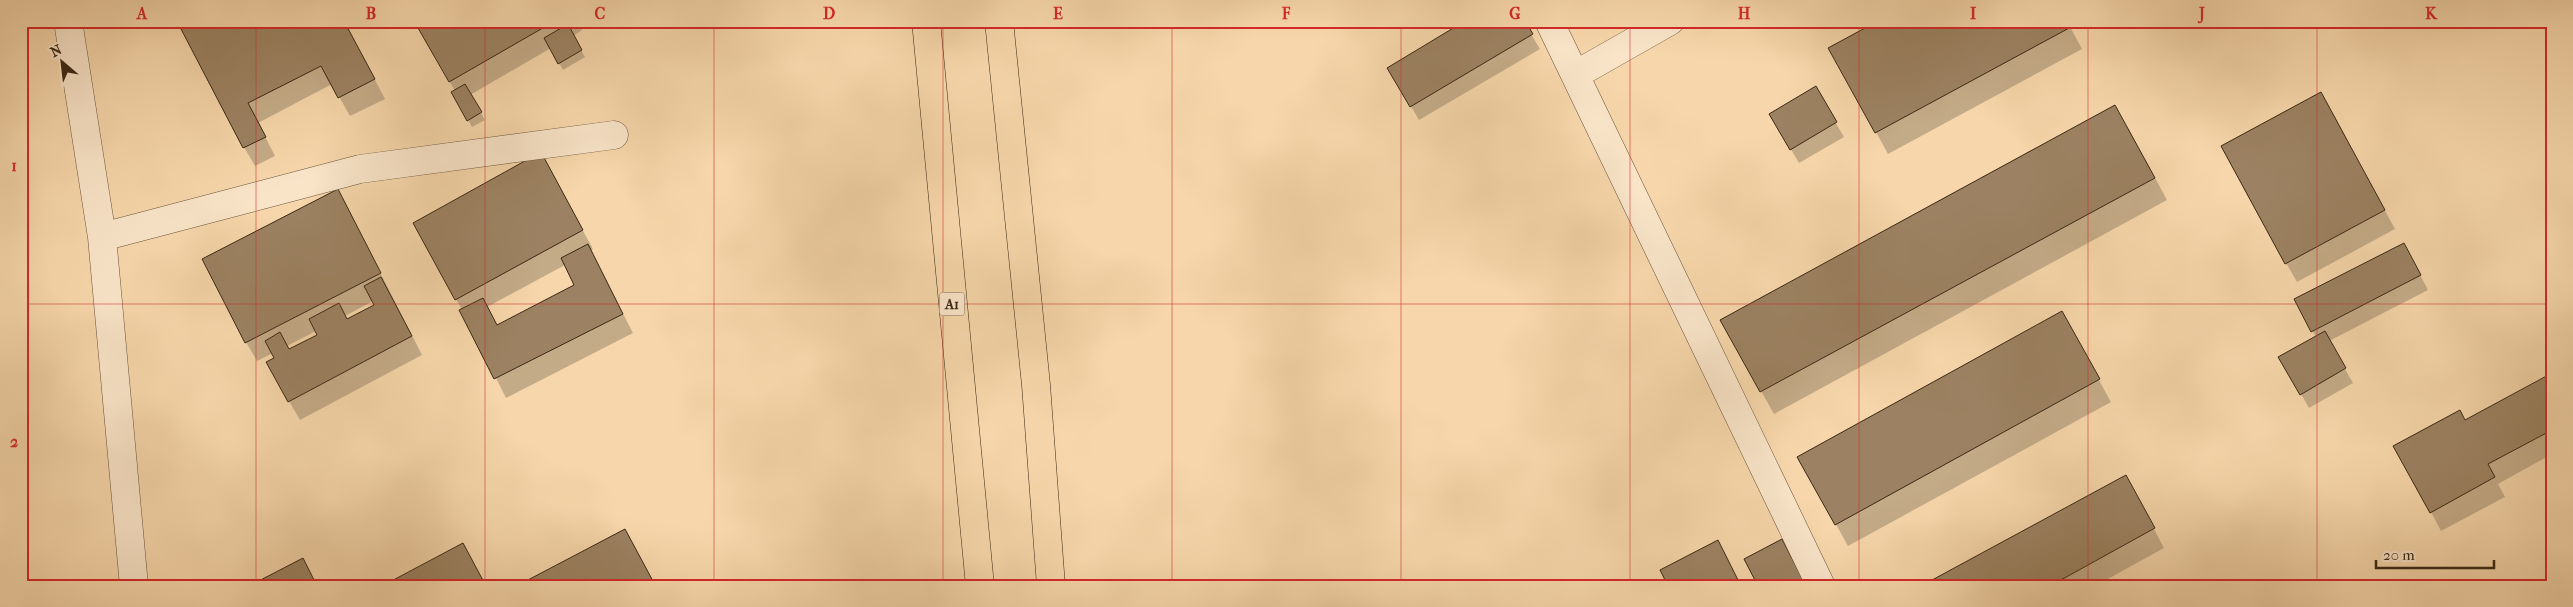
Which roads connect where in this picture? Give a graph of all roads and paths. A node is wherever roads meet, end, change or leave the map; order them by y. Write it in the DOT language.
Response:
graph roads {
  1 [pos="68,21"];
  2 [pos="926,21"];
  3 [pos="999,21"];
  4 [pos="1549,21"];
  5 [pos="1670,21"];
  6 [pos="1575,75"];
  7 [pos="614,135"];
  8 [pos="102,237"];
  9 [pos="134,586"];
  10 [pos="980,586"];
  11 [pos="1051,586"];
  12 [pos="1821,586"];
  1 -- 8 [label="street"];
  2 -- 10 [label="highway, A1"];
  3 -- 11 [label="highway"];
  4 -- 6 [label="street"];
  5 -- 6 [label="street"];
  6 -- 12 [label="street"];
  7 -- 8 [label="street"];
  8 -- 9 [label="street"];
}
